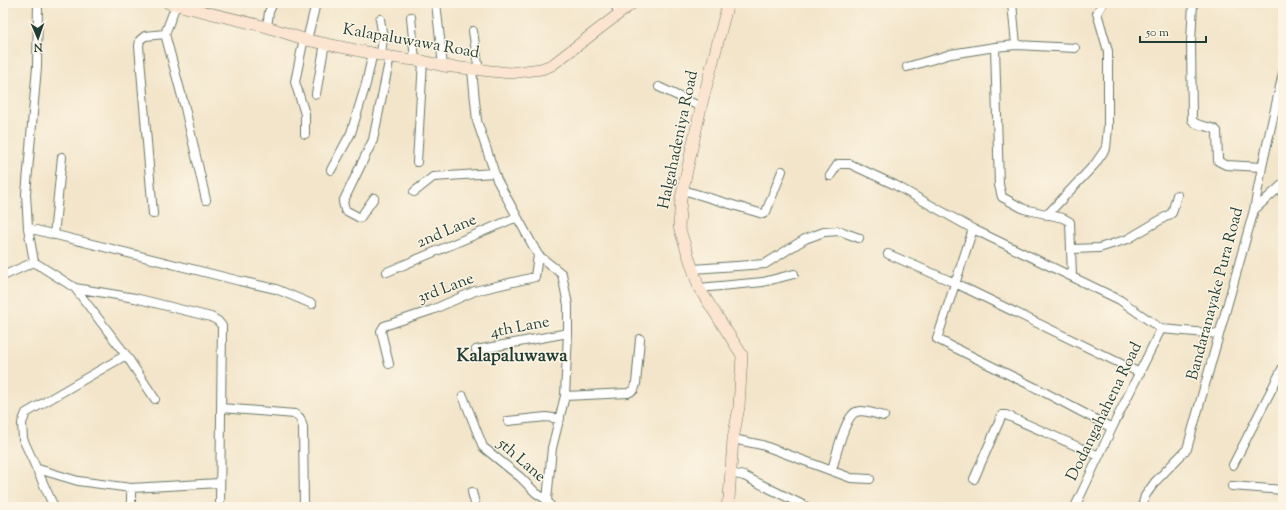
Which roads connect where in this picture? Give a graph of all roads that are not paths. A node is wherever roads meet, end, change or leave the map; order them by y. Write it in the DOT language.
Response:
graph roads {
  1 [pos="38,3"];
  2 [pos="273,3"];
  3 [pos="316,3"];
  4 [pos="436,3"];
  5 [pos="614,3"];
  6 [pos="633,3"];
  7 [pos="728,3"];
  8 [pos="1012,3"];
  9 [pos="1103,3"];
  10 [pos="1193,3"];
  11 [pos="172,4"];
  12 [pos="203,7"];
  13 [pos="411,17"];
  14 [pos="616,17"];
  15 [pos="380,19"];
  16 [pos="267,27"];
  17 [pos="473,31"];
  18 [pos="165,34"];
  19 [pos="305,39"];
  20 [pos="326,43"];
  21 [pos="1016,45"];
  22 [pos="995,47"];
  23 [pos="1075,48"];
  24 [pos="381,54"];
  25 [pos="419,61"];
  26 [pos="443,66"];
  27 [pos="907,67"];
  28 [pos="476,70"];
  29 [pos="1283,73"];
  30 [pos="659,87"];
  31 [pos="316,94"];
  32 [pos="701,107"];
  33 [pos="305,134"];
  34 [pos="62,156"];
  35 [pos="417,162"];
  36 [pos="1262,167"];
  37 [pos="331,170"];
  38 [pos="782,171"];
  39 [pos="494,173"];
  40 [pos="830,176"];
  41 [pos="1283,184"];
  42 [pos="683,190"];
  43 [pos="414,192"];
  44 [pos="1176,195"];
  45 [pos="374,198"];
  46 [pos="206,200"];
  47 [pos="1254,210"];
  48 [pos="153,214"];
  49 [pos="1047,215"];
  50 [pos="517,217"];
  51 [pos="28,228"];
  52 [pos="973,228"];
  53 [pos="54,235"];
  54 [pos="859,238"];
  55 [pos="1072,249"];
  56 [pos="888,254"];
  57 [pos="538,255"];
  58 [pos="34,262"];
  59 [pos="693,269"];
  60 [pos="387,272"];
  61 [pos="794,274"];
  62 [pos="3,276"];
  63 [pos="1072,276"];
  64 [pos="956,283"];
  65 [pos="75,288"];
  66 [pos="699,288"];
  67 [pos="312,304"];
  68 [pos="1161,329"];
  69 [pos="568,333"];
  70 [pos="1219,334"];
  71 [pos="640,340"];
  72 [pos="476,350"];
  73 [pos="126,355"];
  74 [pos="389,364"];
  75 [pos="1283,367"];
  76 [pos="1140,373"];
  77 [pos="463,396"];
  78 [pos="566,396"];
  79 [pos="156,398"];
  80 [pos="221,408"];
  81 [pos="884,416"];
  82 [pos="560,419"];
  83 [pos="508,420"];
  84 [pos="1112,428"];
  85 [pos="732,439"];
  86 [pos="1099,456"];
  87 [pos="1233,465"];
  88 [pos="38,469"];
  89 [pos="832,470"];
  90 [pos="731,474"];
  91 [pos="870,479"];
  92 [pos="974,479"];
  93 [pos="220,483"];
  94 [pos="1232,486"];
  95 [pos="131,488"];
  96 [pos="1283,490"];
  97 [pos="472,492"];
  98 [pos="547,500"];
  99 [pos="54,507"];
  100 [pos="131,507"];
  101 [pos="220,507"];
  102 [pos="304,507"];
  103 [pos="476,507"];
  104 [pos="551,507"];
  105 [pos="726,507"];
  106 [pos="807,507"];
  107 [pos="1075,507"];
  108 [pos="1142,507"];
  1 -- 51 [label="street"];
  2 -- 16 [label="street"];
  3 -- 19 [label="street"];
  4 -- 26 [label="street"];
  5 -- 14 [label="street"];
  6 -- 14 [label="street, Kalapaluwawa Road"];
  7 -- 32 [label="street, Halgahadeniya Road"];
  8 -- 21 [label="street"];
  9 -- 49 [label="street"];
  10 -- 36 [label="street"];
  11 -- 12 [label="street, Kalapaluwawa Road"];
  11 -- 18 [label="street"];
  12 -- 16 [label="street, Kalapaluwawa Road"];
  13 -- 25 [label="street"];
  14 -- 28 [label="street, Kalapaluwawa Road"];
  15 -- 24 [label="street"];
  16 -- 19 [label="street, Kalapaluwawa Road"];
  17 -- 28 [label="street"];
  18 -- 46 [label="street"];
  18 -- 48 [label="street"];
  19 -- 20 [label="street, Kalapaluwawa Road"];
  19 -- 33 [label="street"];
  20 -- 24 [label="street, Kalapaluwawa Road"];
  20 -- 31 [label="street"];
  21 -- 22 [label="street"];
  21 -- 23 [label="street"];
  22 -- 27 [label="street"];
  22 -- 49 [label="street"];
  24 -- 25 [label="street, Kalapaluwawa Road"];
  24 -- 37 [label="street"];
  24 -- 45 [label="street"];
  25 -- 26 [label="street, Kalapaluwawa Road"];
  25 -- 35 [label="street"];
  26 -- 28 [label="street, Kalapaluwawa Road"];
  28 -- 39 [label="street"];
  29 -- 36 [label="street, Bandaranayake Pura Road"];
  30 -- 32 [label="street"];
  32 -- 42 [label="street, Halgahadeniya Road"];
  34 -- 53 [label="street"];
  36 -- 47 [label="street, Bandaranayake Pura Road"];
  38 -- 42 [label="street"];
  39 -- 43 [label="street"];
  39 -- 50 [label="street"];
  40 -- 52 [label="street"];
  41 -- 47 [label="street"];
  42 -- 59 [label="street, Halgahadeniya Road"];
  44 -- 55 [label="street"];
  47 -- 70 [label="street, Bandaranayake Pura Road"];
  49 -- 55 [label="street"];
  50 -- 57 [label="street"];
  50 -- 60 [label="street, 2nd Lane"];
  51 -- 53 [label="street"];
  51 -- 58 [label="street"];
  52 -- 63 [label="street"];
  52 -- 64 [label="street"];
  53 -- 67 [label="street"];
  54 -- 59 [label="street"];
  55 -- 63 [label="street"];
  56 -- 64 [label="street"];
  57 -- 69 [label="street"];
  57 -- 74 [label="street, 3rd Lane"];
  58 -- 62 [label="street"];
  58 -- 65 [label="street"];
  59 -- 66 [label="street, Halgahadeniya Road"];
  61 -- 66 [label="street"];
  63 -- 68 [label="street"];
  64 -- 76 [label="street"];
  64 -- 84 [label="street"];
  65 -- 73 [label="street"];
  65 -- 80 [label="street"];
  66 -- 85 [label="street, Halgahadeniya Road"];
  68 -- 70 [label="street"];
  68 -- 76 [label="street, Dodangahahena Road"];
  69 -- 72 [label="street, 4th Lane"];
  69 -- 78 [label="street"];
  70 -- 108 [label="street, Bandaranayake Pura Road"];
  71 -- 78 [label="street"];
  73 -- 79 [label="street"];
  73 -- 88 [label="street"];
  75 -- 87 [label="street"];
  76 -- 84 [label="street, Dodangahahena Road"];
  77 -- 98 [label="street, 5th Lane"];
  78 -- 82 [label="street"];
  80 -- 93 [label="street"];
  80 -- 102 [label="street"];
  81 -- 89 [label="street"];
  82 -- 83 [label="street"];
  82 -- 98 [label="street"];
  84 -- 86 [label="street, Dodangahahena Road"];
  85 -- 89 [label="street"];
  85 -- 90 [label="street, Halgahadeniya Road"];
  86 -- 92 [label="street"];
  86 -- 107 [label="street, Dodangahahena Road"];
  88 -- 95 [label="street"];
  88 -- 99 [label="street"];
  89 -- 91 [label="street"];
  90 -- 105 [label="street, Halgahadeniya Road"];
  90 -- 106 [label="street"];
  93 -- 95 [label="street"];
  93 -- 101 [label="street"];
  94 -- 96 [label="street"];
  95 -- 100 [label="street"];
  97 -- 103 [label="street"];
  98 -- 104 [label="street"];
}
